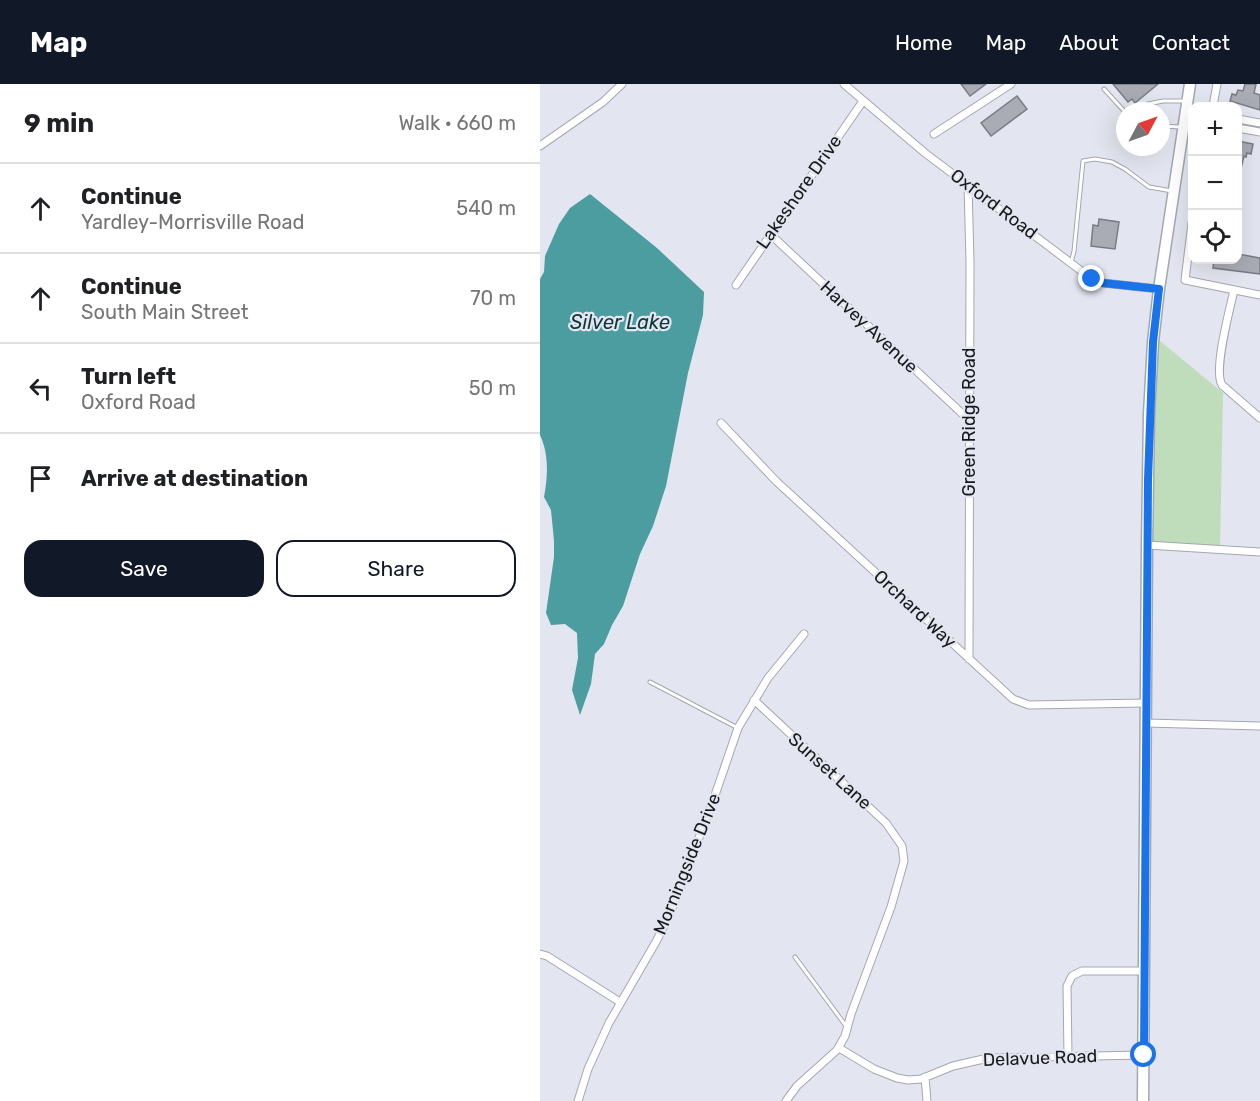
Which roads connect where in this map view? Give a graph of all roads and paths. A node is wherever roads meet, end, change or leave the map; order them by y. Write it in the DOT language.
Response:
graph roads {
  1 [pos="622,84"];
  2 [pos="844,84"];
  3 [pos="1011,84"];
  4 [pos="1190,84"];
  5 [pos="1216,84"];
  6 [pos="1104,89"];
  7 [pos="863,101"];
  8 [pos="1116,102"];
  9 [pos="1189,102"];
  10 [pos="1214,102"];
  11 [pos="1170,105"];
  12 [pos="1188,114"];
  13 [pos="1242,120"];
  14 [pos="1170,122"];
  15 [pos="1260,123"];
  16 [pos="1242,129"];
  17 [pos="1260,132"];
  18 [pos="934,134"];
  19 [pos="540,146"];
  20 [pos="968,184"];
  21 [pos="1173,192"];
  22 [pos="770,234"];
  23 [pos="1188,256"];
  24 [pos="1071,262"];
  25 [pos="736,285"];
  26 [pos="1159,289"];
  27 [pos="1234,290"];
  28 [pos="1260,295"];
  29 [pos="1260,418"];
  30 [pos="969,420"];
  31 [pos="722,423"];
  32 [pos="1147,545"];
  33 [pos="1260,552"];
  34 [pos="804,634"];
  35 [pos="969,659"];
  36 [pos="650,682"];
  37 [pos="754,700"];
  38 [pos="1146,704"];
  39 [pos="1146,723"];
  40 [pos="1260,726"];
  41 [pos="738,728"];
  42 [pos="540,954"];
  43 [pos="795,957"];
  44 [pos="1144,971"];
  45 [pos="620,1002"];
  46 [pos="847,1027"];
  47 [pos="839,1048"];
  48 [pos="1144,1055"];
  49 [pos="1068,1056"];
  50 [pos="925,1077"];
  51 [pos="578,1101"];
  52 [pos="786,1101"];
  53 [pos="927,1101"];
  54 [pos="1143,1101"];
  1 -- 19 [label="street"];
  2 -- 7 [label="street, Oxford Road"];
  3 -- 18 [label="street"];
  4 -- 9 [label="main road"];
  5 -- 10 [label="street"];
  6 -- 8 [label="lane"];
  7 -- 20 [label="street, Oxford Road"];
  7 -- 22 [label="street, Lakeshore Drive"];
  11 -- 12 [label="lane"];
  12 -- 14 [label="lane"];
  12 -- 21 [label="main road"];
  13 -- 15 [label="street"];
  16 -- 17 [label="street"];
  20 -- 24 [label="street, Oxford Road"];
  20 -- 30 [label="street, Green Ridge Road"];
  21 -- 24 [label="lane"];
  21 -- 26 [label="main road"];
  22 -- 25 [label="street, Lakeshore Drive"];
  22 -- 30 [label="street, Harvey Avenue"];
  23 -- 27 [label="street"];
  24 -- 26 [label="street, Oxford Road"];
  26 -- 32 [label="main road"];
  27 -- 28 [label="street"];
  27 -- 29 [label="street"];
  30 -- 35 [label="street, Green Ridge Road"];
  31 -- 35 [label="street, Orchard Way"];
  32 -- 33 [label="street"];
  32 -- 38 [label="main road"];
  34 -- 37 [label="street, Morningside Drive"];
  35 -- 38 [label="street, Orchard Way"];
  36 -- 41 [label="lane"];
  37 -- 41 [label="street, Morningside Drive"];
  37 -- 46 [label="street, Sunset Lane"];
  38 -- 39 [label="main road"];
  39 -- 40 [label="street"];
  39 -- 44 [label="main road"];
  41 -- 45 [label="street, Morningside Drive"];
  42 -- 45 [label="street"];
  43 -- 46 [label="lane"];
  44 -- 48 [label="main road"];
  44 -- 49 [label="street"];
  45 -- 51 [label="street, Morningside Drive"];
  46 -- 47 [label="street"];
  47 -- 50 [label="street, Delavue Road"];
  47 -- 52 [label="street"];
  48 -- 49 [label="street, Delavue Road"];
  48 -- 54 [label="main road"];
  49 -- 50 [label="street, Delavue Road"];
  50 -- 53 [label="street"];
}
